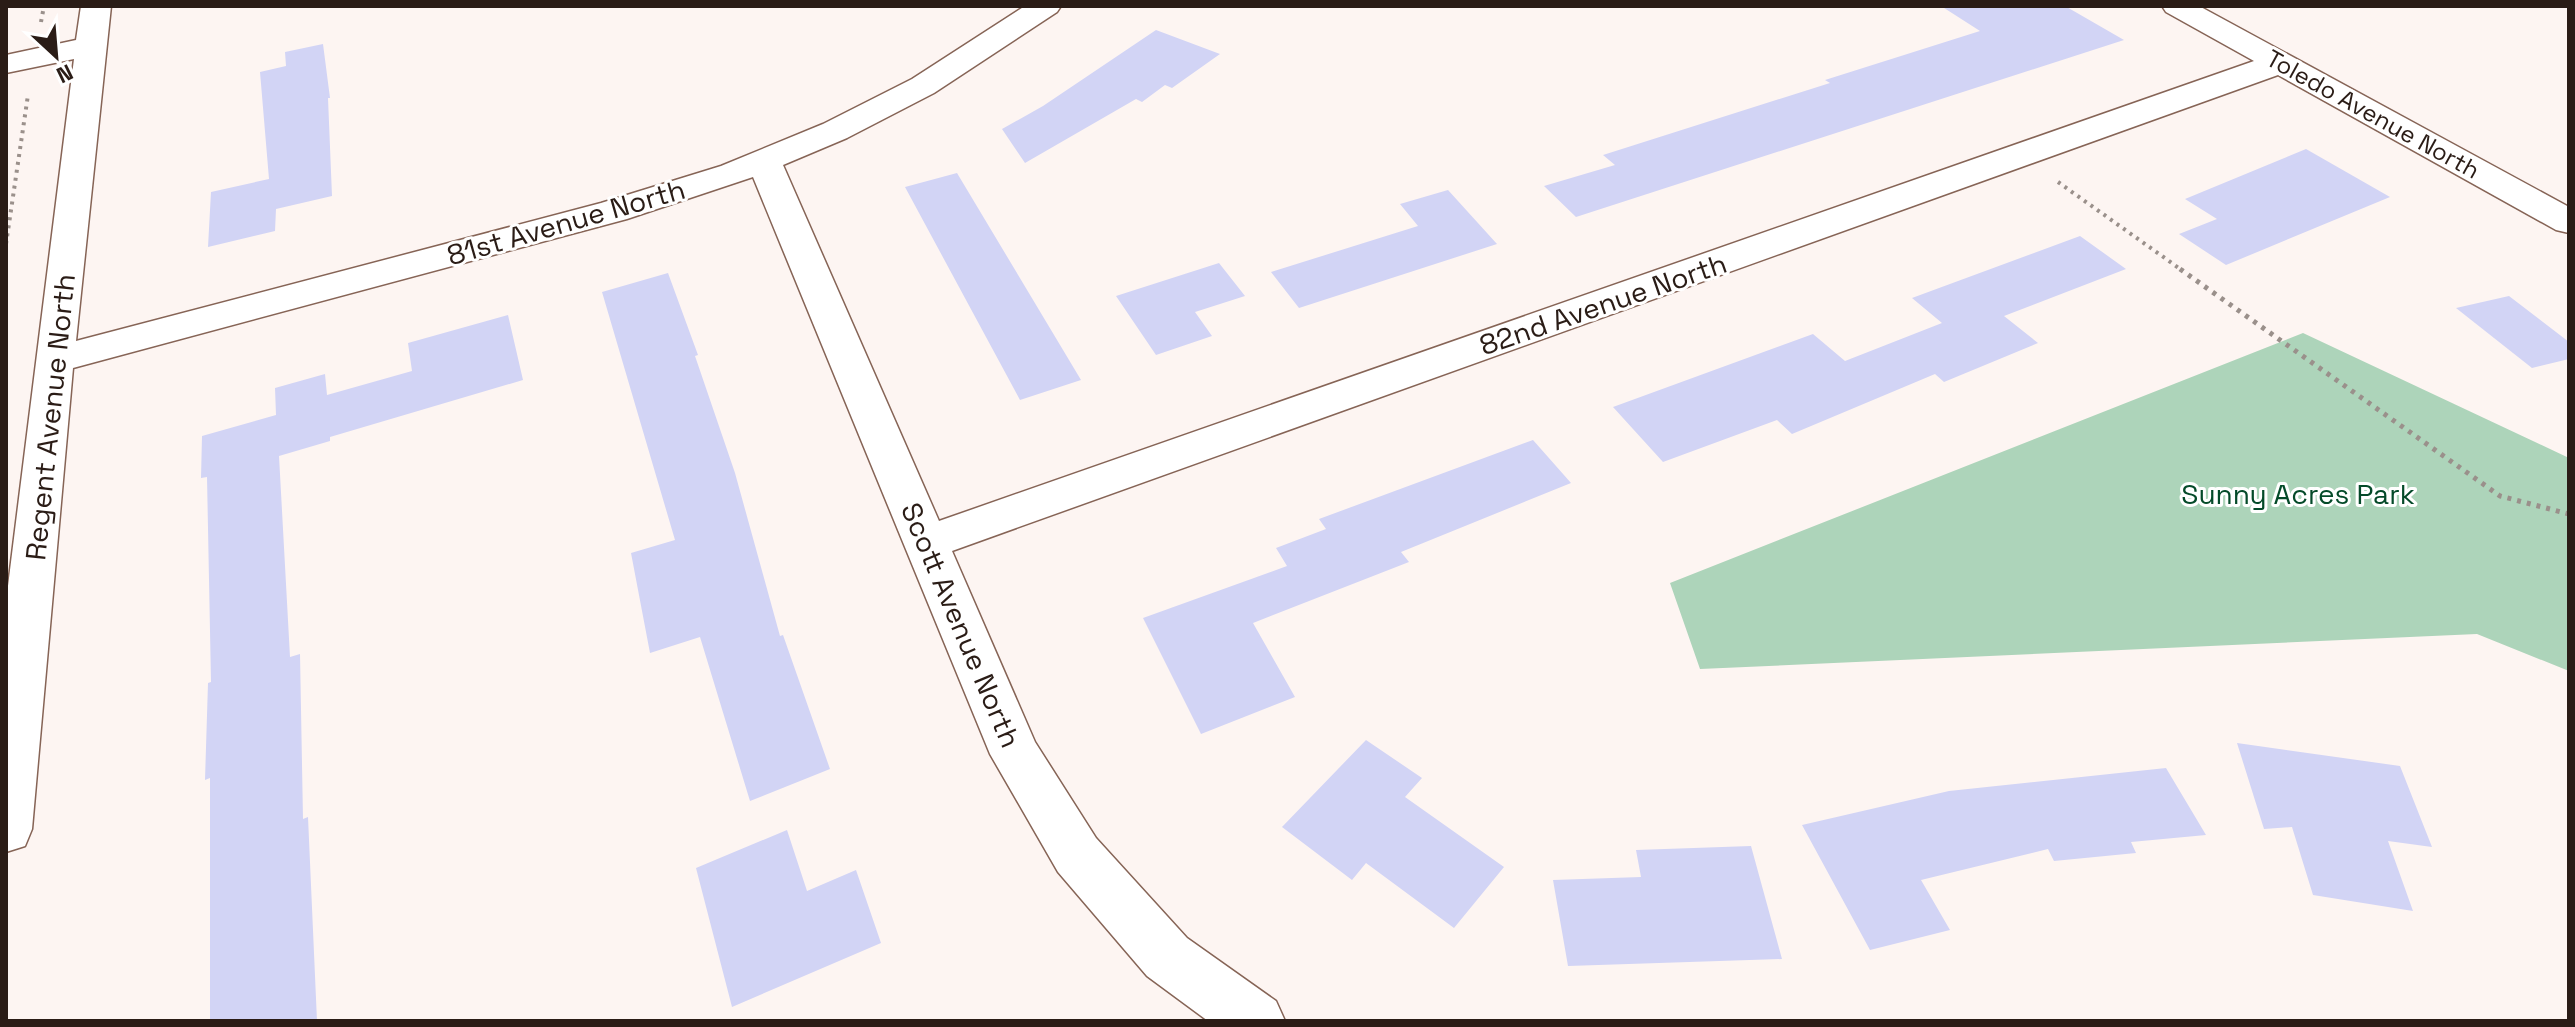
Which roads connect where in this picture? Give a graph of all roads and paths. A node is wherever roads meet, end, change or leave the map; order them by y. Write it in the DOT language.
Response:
graph roads {
  1 [pos="96,6"];
  2 [pos="1046,6"];
  3 [pos="2177,6"];
  4 [pos="93,46"];
  5 [pos="2280,63"];
  6 [pos="18,74"];
  7 [pos="2021,155"];
  8 [pos="764,161"];
  9 [pos="2569,222"];
  10 [pos="6,244"];
  11 [pos="54,360"];
  12 [pos="2569,514"];
  13 [pos="926,543"];
  14 [pos="6,829"];
  15 [pos="1256,1021"];
  1 -- 4 [label="street, Regent Avenue North"];
  2 -- 8 [label="street, 81st Avenue North"];
  3 -- 5 [label="street, Toledo Avenue North"];
  4 -- 6 [label="street"];
  4 -- 11 [label="street, Regent Avenue North"];
  5 -- 7 [label="street, 82nd Avenue North"];
  5 -- 9 [label="street, Toledo Avenue North"];
  6 -- 10 [label="path"];
  7 -- 12 [label="path"];
  7 -- 13 [label="street, 82nd Avenue North"];
  8 -- 11 [label="street, 81st Avenue North"];
  8 -- 13 [label="street, Scott Avenue North"];
  11 -- 14 [label="street, Regent Avenue North"];
  13 -- 15 [label="street, Scott Avenue North"];
}
